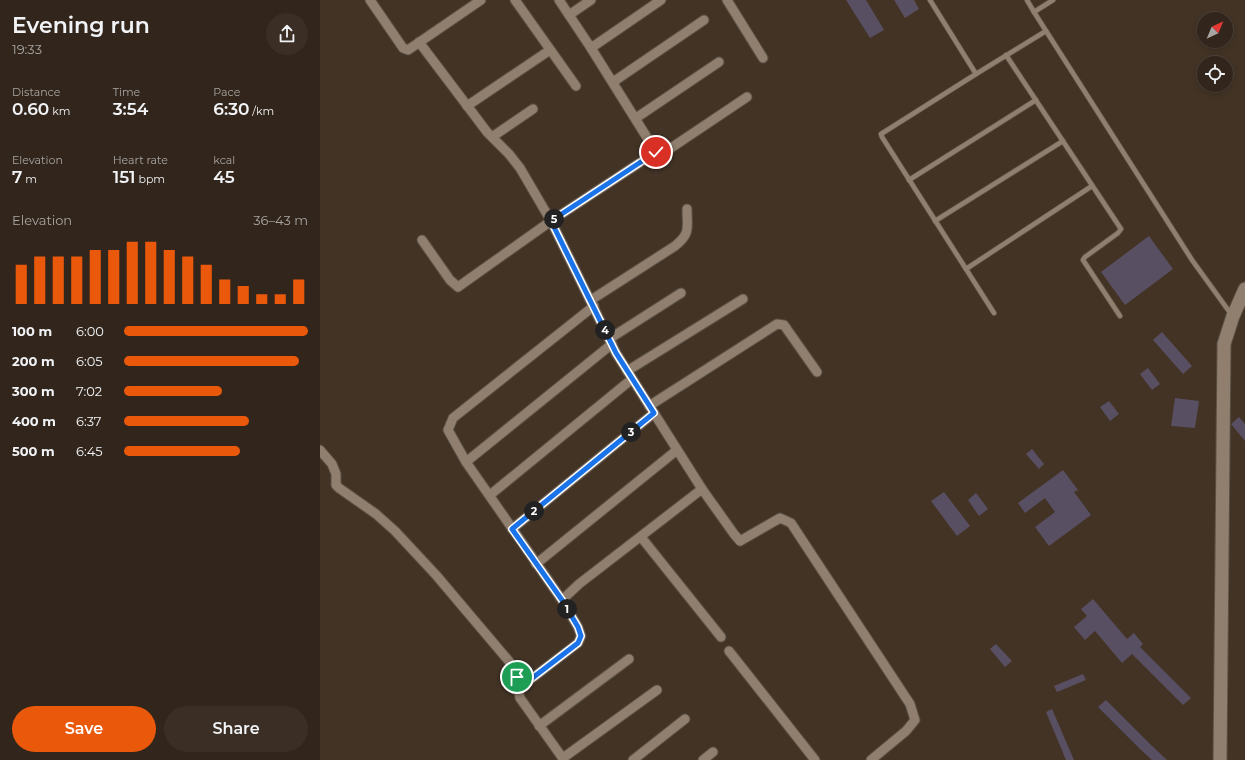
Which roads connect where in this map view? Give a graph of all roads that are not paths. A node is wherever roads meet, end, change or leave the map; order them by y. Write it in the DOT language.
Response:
graph roads {
  1 [pos="370,0"];
  2 [pos="481,0"];
  3 [pos="515,0"];
  4 [pos="559,0"];
  5 [pos="591,0"];
  6 [pos="662,0"];
  7 [pos="728,0"];
  8 [pos="930,0"];
  9 [pos="1026,0"];
  10 [pos="1053,0"];
  11 [pos="1034,12"];
  12 [pos="569,15"];
  13 [pos="704,20"];
  14 [pos="1046,31"];
  15 [pos="419,42"];
  16 [pos="592,48"];
  17 [pos="550,50"];
  18 [pos="1006,55"];
  19 [pos="763,58"];
  20 [pos="719,62"];
  21 [pos="976,74"];
  22 [pos="613,82"];
  23 [pos="576,86"];
  24 [pos="747,97"];
  25 [pos="1036,100"];
  26 [pos="467,106"];
  27 [pos="533,109"];
  28 [pos="636,118"];
  29 [pos="492,137"];
  30 [pos="1063,141"];
  31 [pos="656,152"];
  32 [pos="909,180"];
  33 [pos="1092,186"];
  34 [pos="687,209"];
  35 [pos="551,221"];
  36 [pos="936,221"];
  37 [pos="422,240"];
  38 [pos="966,269"];
  39 [pos="1245,290"];
  40 [pos="681,293"];
  41 [pos="743,298"];
  42 [pos="592,303"];
  43 [pos="994,313"];
  44 [pos="1120,316"];
  45 [pos="1233,316"];
  46 [pos="611,341"];
  47 [pos="817,372"];
  48 [pos="630,375"];
  49 [pos="651,410"];
  50 [pos="320,450"];
  51 [pos="677,450"];
  52 [pos="466,462"];
  53 [pos="702,489"];
  54 [pos="490,495"];
  55 [pos="512,529"];
  56 [pos="641,537"];
  57 [pos="536,564"];
  58 [pos="562,600"];
  59 [pos="721,637"];
  60 [pos="729,651"];
  61 [pos="629,659"];
  62 [pos="518,689"];
  63 [pos="657,690"];
  64 [pos="686,718"];
  65 [pos="539,726"];
  66 [pos="713,752"];
  67 [pos="563,759"];
  68 [pos="633,760"];
  69 [pos="703,760"];
  70 [pos="815,760"];
  71 [pos="871,760"];
  72 [pos="1220,760"];
  1 -- 15 [label="street"];
  2 -- 15 [label="street"];
  3 -- 17 [label="street"];
  4 -- 12 [label="street"];
  5 -- 12 [label="street"];
  6 -- 16 [label="street"];
  7 -- 19 [label="street"];
  8 -- 21 [label="lane"];
  9 -- 11 [label="lane"];
  10 -- 11 [label="lane"];
  11 -- 14 [label="lane"];
  12 -- 16 [label="street"];
  13 -- 22 [label="street"];
  14 -- 18 [label="lane"];
  14 -- 45 [label="lane"];
  15 -- 26 [label="street"];
  16 -- 22 [label="street"];
  17 -- 23 [label="street"];
  17 -- 26 [label="street"];
  18 -- 21 [label="lane"];
  18 -- 25 [label="lane"];
  20 -- 28 [label="street"];
  21 -- 32 [label="lane"];
  22 -- 28 [label="street"];
  24 -- 31 [label="street"];
  25 -- 30 [label="lane"];
  25 -- 32 [label="lane"];
  26 -- 29 [label="street"];
  27 -- 29 [label="street"];
  28 -- 31 [label="street"];
  29 -- 35 [label="street"];
  30 -- 33 [label="lane"];
  30 -- 36 [label="lane"];
  31 -- 35 [label="street"];
  32 -- 36 [label="lane"];
  33 -- 38 [label="lane"];
  33 -- 44 [label="lane"];
  34 -- 42 [label="street"];
  35 -- 37 [label="street"];
  35 -- 42 [label="street"];
  36 -- 38 [label="lane"];
  38 -- 43 [label="lane"];
  39 -- 45 [label="street"];
  40 -- 46 [label="street"];
  41 -- 48 [label="street"];
  42 -- 46 [label="street"];
  42 -- 52 [label="street"];
  45 -- 72 [label="street"];
  46 -- 48 [label="street"];
  46 -- 52 [label="street"];
  47 -- 49 [label="street"];
  48 -- 49 [label="street"];
  48 -- 54 [label="street"];
  49 -- 51 [label="street"];
  49 -- 55 [label="street"];
  50 -- 62 [label="street"];
  51 -- 53 [label="street"];
  51 -- 57 [label="street"];
  52 -- 54 [label="street"];
  53 -- 56 [label="street"];
  53 -- 71 [label="street"];
  54 -- 55 [label="street"];
  55 -- 57 [label="street"];
  56 -- 58 [label="street"];
  56 -- 59 [label="street"];
  57 -- 58 [label="street"];
  58 -- 62 [label="street"];
  60 -- 70 [label="street"];
  61 -- 65 [label="street"];
  62 -- 65 [label="street"];
  63 -- 67 [label="street"];
  64 -- 68 [label="street"];
  65 -- 67 [label="street"];
  66 -- 69 [label="street"];
}
